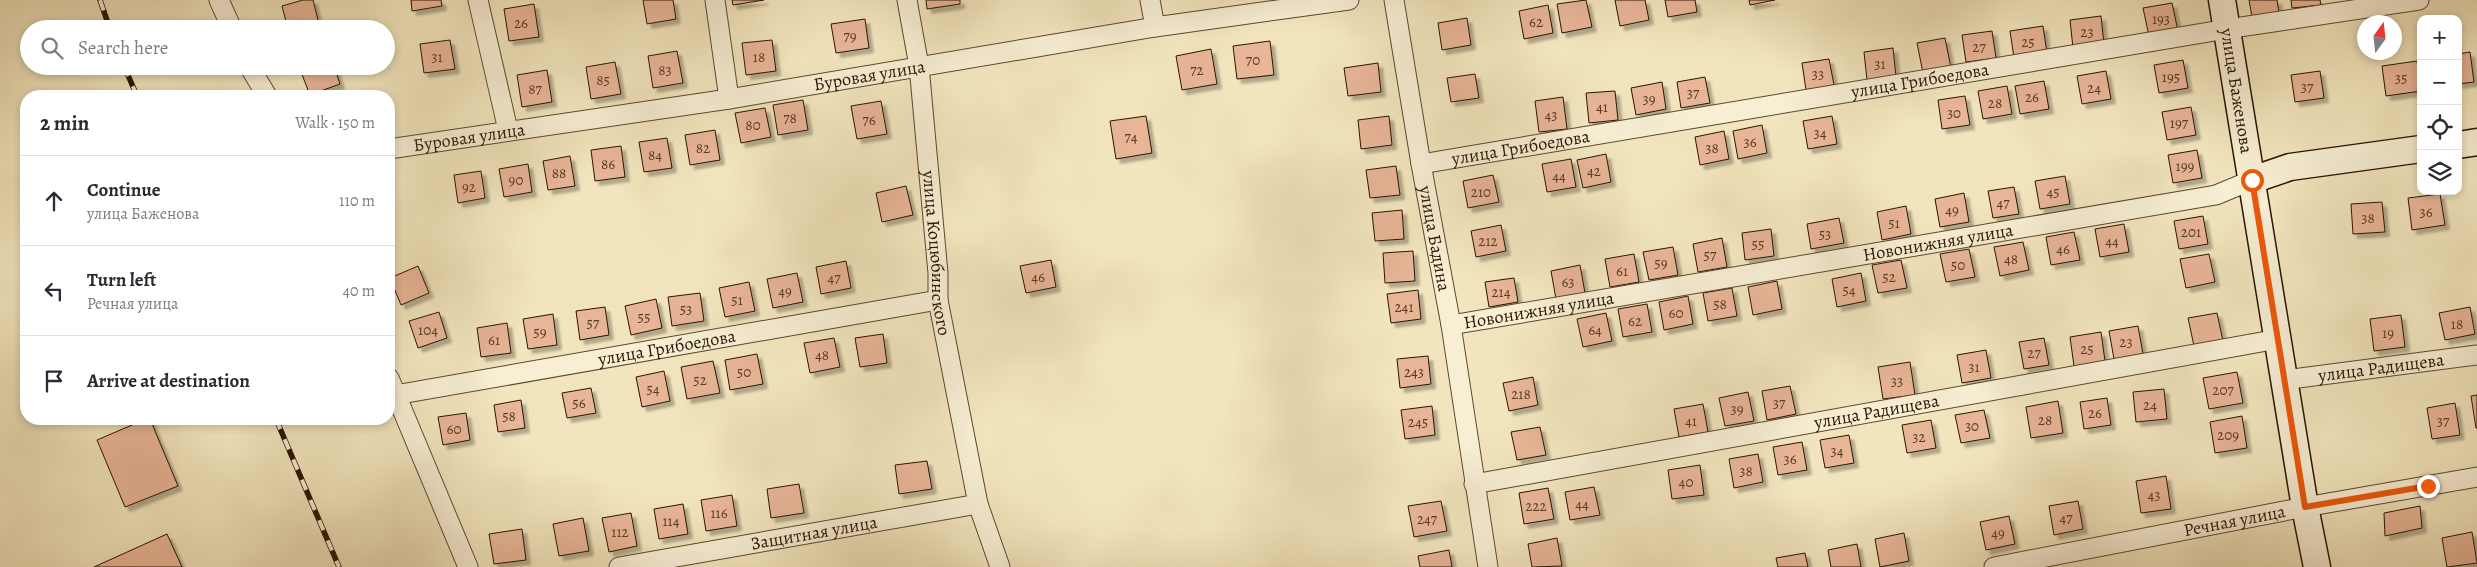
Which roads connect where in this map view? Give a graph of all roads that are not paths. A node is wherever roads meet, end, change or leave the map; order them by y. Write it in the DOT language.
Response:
graph roads {
  1 [pos="219,0"];
  2 [pos="478,0"];
  3 [pos="714,0"];
  4 [pos="907,0"];
  5 [pos="1150,0"];
  6 [pos="1349,0"];
  7 [pos="1394,0"];
  8 [pos="2222,0"];
  9 [pos="2420,0"];
  10 [pos="228,20"];
  11 [pos="1155,27"];
  12 [pos="2227,29"];
  13 [pos="919,66"];
  14 [pos="254,75"];
  15 [pos="263,90"];
  16 [pos="729,99"];
  17 [pos="508,130"];
  18 [pos="2477,142"];
  19 [pos="2462,144"];
  20 [pos="395,148"];
  21 [pos="2417,151"];
  22 [pos="1421,164"];
  23 [pos="2252,180"];
  24 [pos="938,300"];
  25 [pos="1451,325"];
  26 [pos="2278,339"];
  27 [pos="2477,355"];
  28 [pos="2284,380"];
  29 [pos="395,386"];
  30 [pos="395,393"];
  31 [pos="2477,477"];
  32 [pos="1474,484"];
  33 [pos="978,504"];
  34 [pos="2305,507"];
  35 [pos="468,567"];
  36 [pos="619,567"];
  37 [pos="1000,567"];
  38 [pos="1488,567"];
  39 [pos="1994,567"];
  40 [pos="2318,567"];
  1 -- 10 [label="street"];
  2 -- 17 [label="street"];
  3 -- 16 [label="street"];
  4 -- 13 [label="street, улица Коцюбинского"];
  5 -- 11 [label="street"];
  6 -- 11 [label="street, Буровая улица"];
  7 -- 22 [label="street, улица Бадина"];
  8 -- 12 [label="main road, улица Баженова"];
  9 -- 12 [label="street, улица Грибоедова"];
  11 -- 13 [label="street, Буровая улица"];
  12 -- 22 [label="street, улица Грибоедова"];
  12 -- 23 [label="main road, улица Баженова"];
  13 -- 16 [label="street, Буровая улица"];
  13 -- 24 [label="street, улица Коцюбинского"];
  14 -- 15 [label="street"];
  16 -- 17 [label="street, Буровая улица"];
  17 -- 20 [label="street, Буровая улица"];
  18 -- 19 [label="main road"];
  21 -- 23 [label="main road, Новонижняя улица"];
  22 -- 25 [label="street, улица Бадина"];
  23 -- 25 [label="street, Новонижняя улица"];
  23 -- 26 [label="main road, улица Баженова"];
  24 -- 29 [label="street, улица Грибоедова"];
  24 -- 33 [label="street, улица Коцюбинского"];
  25 -- 32 [label="street, улица Бадина"];
  26 -- 28 [label="main road, улица Баженова"];
  26 -- 32 [label="street, улица Радищева"];
  27 -- 28 [label="street, улица Радищева"];
  28 -- 34 [label="main road, улица Баженова"];
  30 -- 35 [label="street"];
  31 -- 34 [label="street, Речная улица"];
  32 -- 38 [label="street, улица Бадина"];
  33 -- 36 [label="street, Защитная улица"];
  33 -- 37 [label="street, улица Коцюбинского"];
  34 -- 39 [label="street, Речная улица"];
  34 -- 40 [label="main road, улица Баженова"];
}
